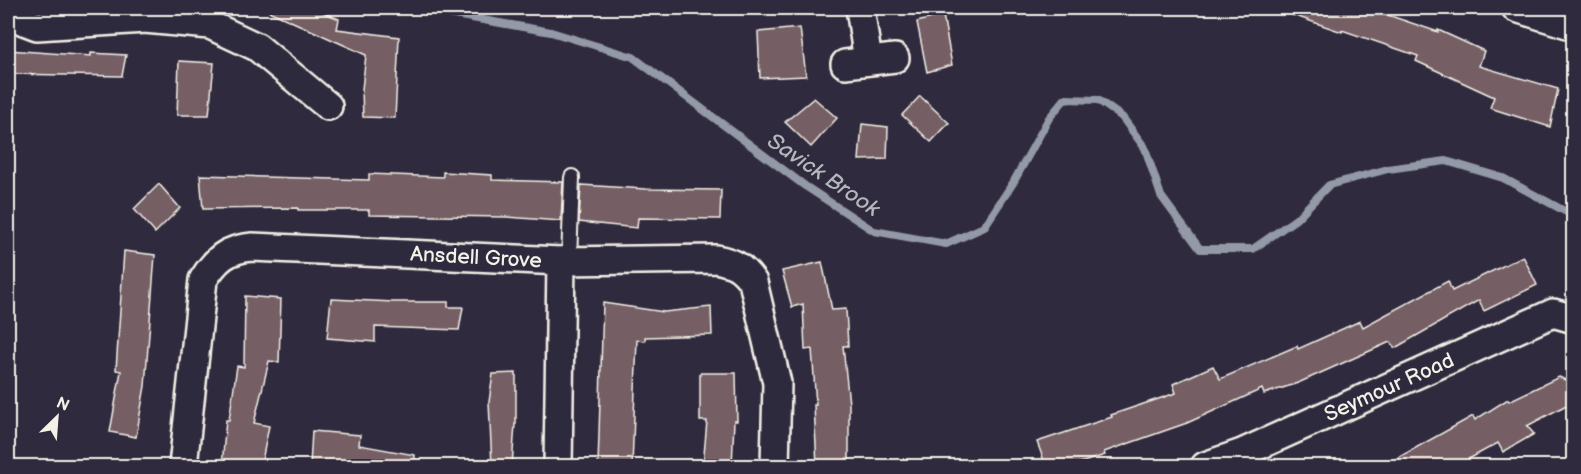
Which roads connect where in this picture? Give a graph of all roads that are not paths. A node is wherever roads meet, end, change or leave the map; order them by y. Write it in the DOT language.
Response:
graph roads {
  1 [pos="860,8"];
  2 [pos="1516,8"];
  3 [pos="8,15"];
  4 [pos="1574,26"];
  5 [pos="895,58"];
  6 [pos="328,106"];
  7 [pos="572,177"];
  8 [pos="565,261"];
  9 [pos="1574,319"];
  10 [pos="183,466"];
  11 [pos="558,466"];
  12 [pos="775,466"];
  13 [pos="1205,466"];
  1 -- 5 [label="street"];
  2 -- 4 [label="street"];
  3 -- 6 [label="street"];
  7 -- 8 [label="lane"];
  8 -- 10 [label="street, Ansdell Grove"];
  8 -- 11 [label="street"];
  8 -- 12 [label="street, Ansdell Grove"];
  9 -- 13 [label="street, Seymour Road"];
}
